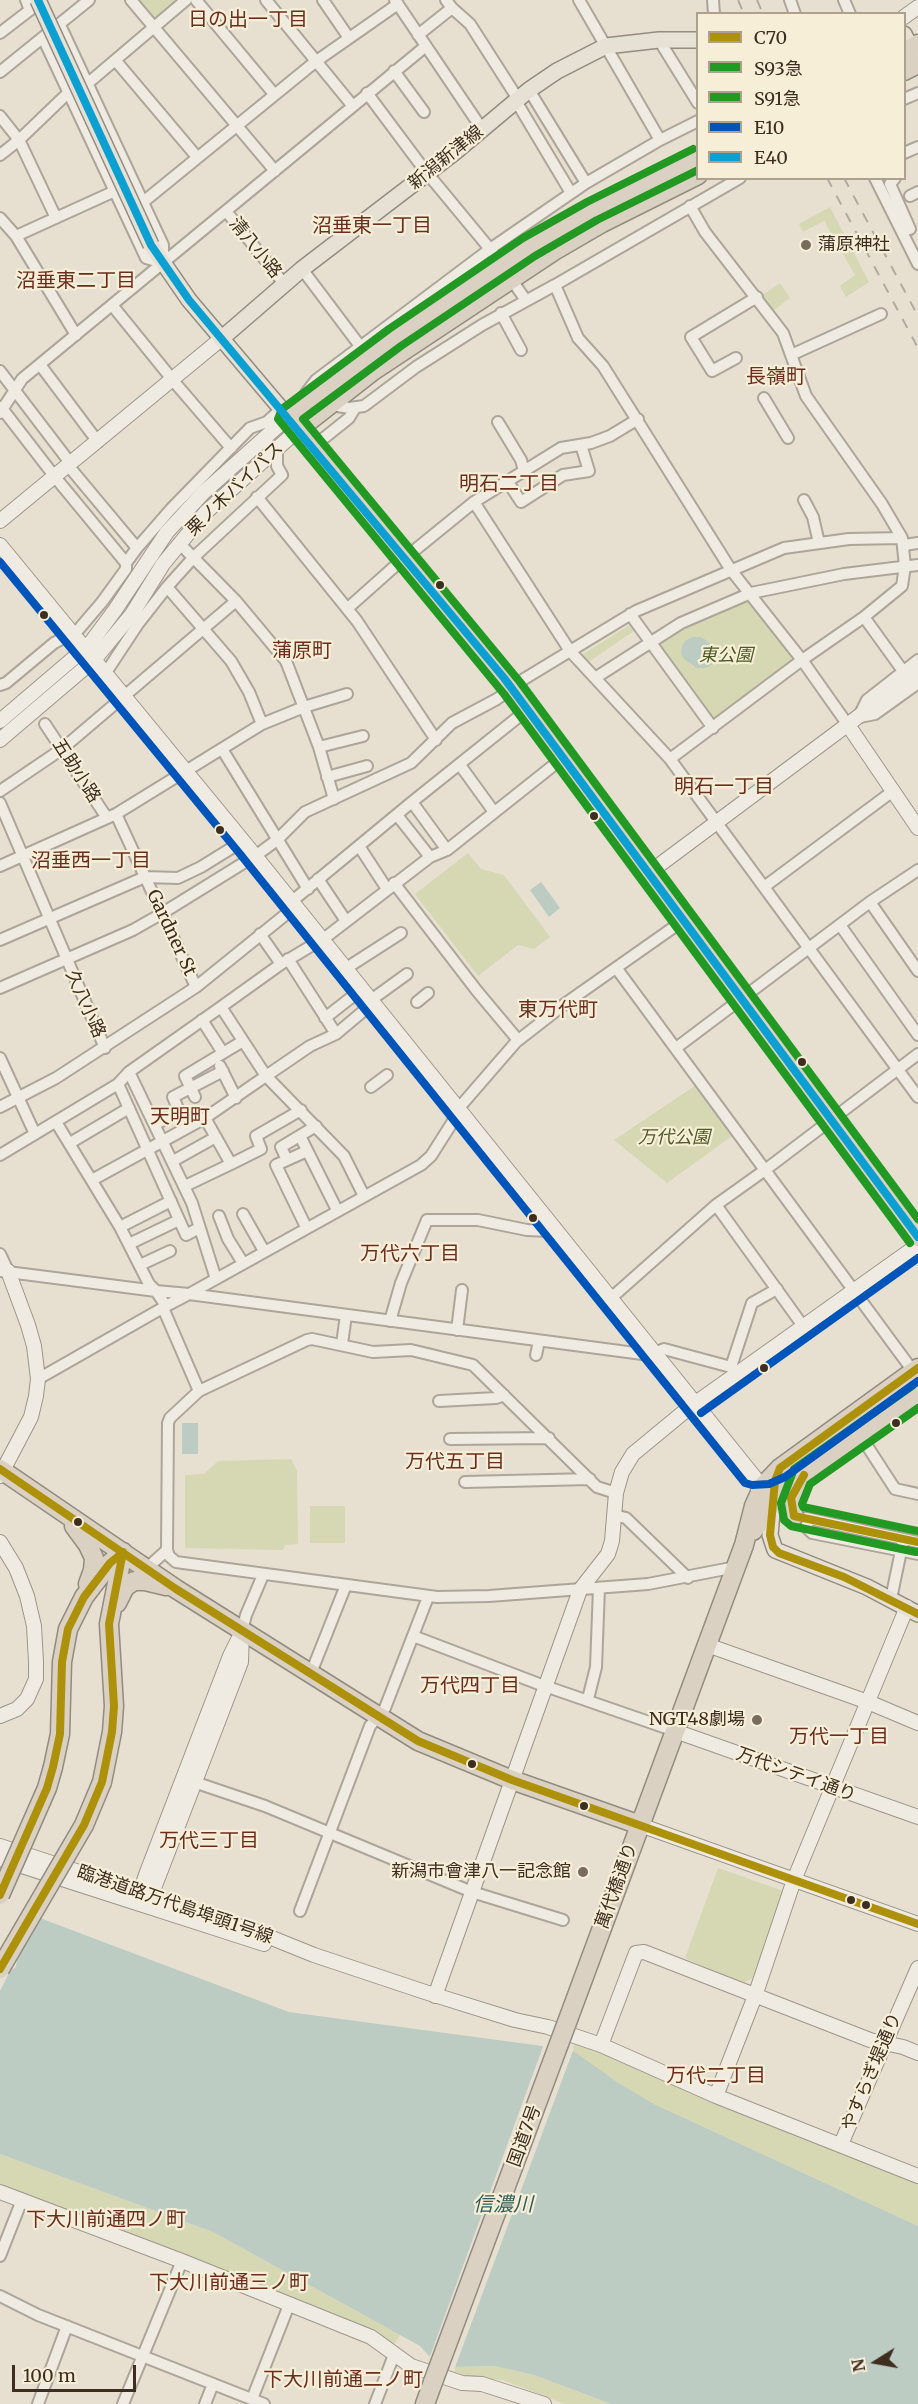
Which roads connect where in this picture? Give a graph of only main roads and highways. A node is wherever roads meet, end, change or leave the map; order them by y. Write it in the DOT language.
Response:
graph roads {
  1 [pos="38,0"];
  2 [pos="696,40"];
  3 [pos="912,50"];
  4 [pos="906,65"];
  5 [pos="696,159"];
  6 [pos="696,176"];
  7 [pos="506,272"];
  8 [pos="221,339"];
  9 [pos="290,419"];
  10 [pos="918,1237"];
  11 [pos="915,1370"];
  12 [pos="918,1395"];
  13 [pos="1,1472"];
  14 [pos="801,1477"];
  15 [pos="760,1494"];
  16 [pos="62,1511"];
  17 [pos="803,1518"];
  18 [pos="763,1528"];
  19 [pos="744,1545"];
  20 [pos="123,1552"];
  21 [pos="176,1589"];
  22 [pos="913,1610"];
  23 [pos="75,1613"];
  24 [pos="109,1624"];
  25 [pos="640,1825"];
  26 [pos="0,1895"];
  27 [pos="0,1969"];
  28 [pos="566,2025"];
  29 [pos="425,2404"];
  1 -- 8 [label="main road, bridge"];
  2 -- 8 [label="main road, 新潟新津線"];
  3 -- 4 [label="highway"];
  5 -- 7 [label="highway, 栗ノ木バイパス"];
  6 -- 7 [label="highway, 栗ノ木バイパス"];
  7 -- 9 [label="highway, 栗ノ木バイパス"];
  7 -- 9 [label="highway, 栗ノ木バイパス"];
  8 -- 9 [label="main road"];
  9 -- 10 [label="highway"];
  11 -- 15 [label="highway"];
  12 -- 14 [label="highway"];
  13 -- 16 [label="highway"];
  14 -- 15 [label="highway"];
  14 -- 17 [label="highway"];
  15 -- 18 [label="highway, 萬代橋通り"];
  15 -- 19 [label="highway, 萬代橋通り"];
  16 -- 20 [label="highway"];
  16 -- 23 [label="highway"];
  17 -- 18 [label="main road"];
  18 -- 19 [label="highway, 萬代橋通り"];
  18 -- 22 [label="main road"];
  19 -- 25 [label="highway, 萬代橋通り"];
  20 -- 21 [label="highway"];
  20 -- 23 [label="highway"];
  20 -- 24 [label="highway"];
  21 -- 24 [label="highway"];
  21 -- 25 [label="highway"];
  23 -- 26 [label="highway, bridge"];
  24 -- 27 [label="highway, bridge"];
  25 -- 28 [label="highway, 萬代橋通り"];
  28 -- 29 [label="highway, 国道7号, bridge"];
}
